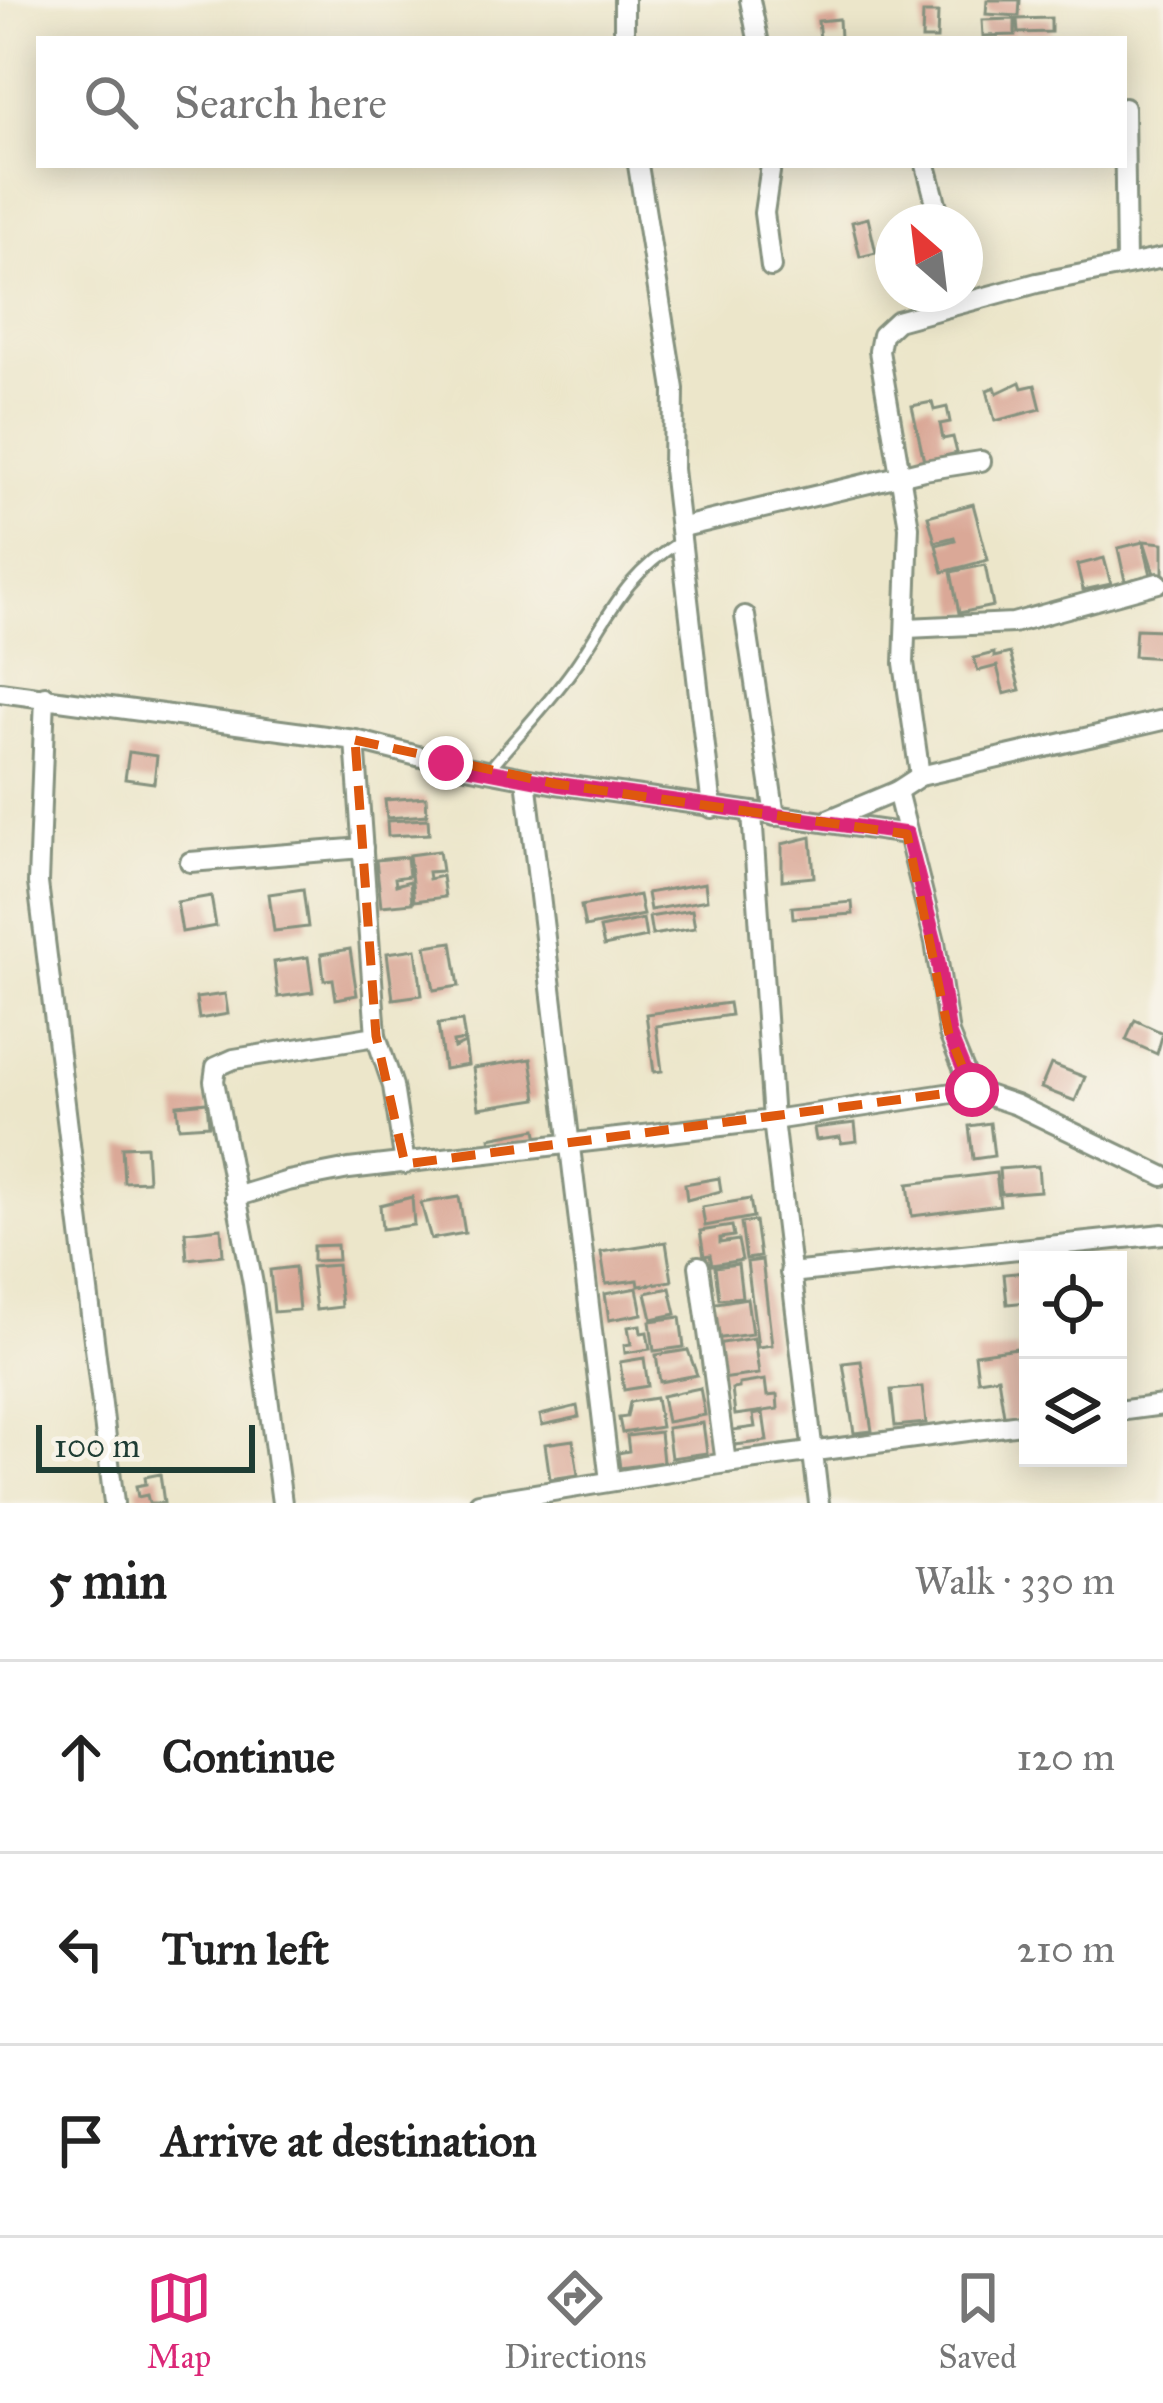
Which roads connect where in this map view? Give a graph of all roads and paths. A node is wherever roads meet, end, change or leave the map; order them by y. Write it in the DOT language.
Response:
graph roads {
  1 [pos="624,0"];
  2 [pos="750,0"];
  3 [pos="624,36"];
  4 [pos="757,36"];
  5 [pos="638,168"];
  6 [pos="771,168"];
  7 [pos="927,168"];
  8 [pos="1125,168"];
  9 [pos="936,204"];
  10 [pos="1163,258"];
  11 [pos="1126,264"];
  12 [pos="771,267"];
  13 [pos="983,294"];
  14 [pos="923,312"];
  15 [pos="981,461"];
  16 [pos="902,475"];
  17 [pos="683,533"];
  18 [pos="1158,583"];
  19 [pos="745,616"];
  20 [pos="907,628"];
  21 [pos="0,692"];
  22 [pos="46,696"];
  23 [pos="1163,720"];
  24 [pos="355,740"];
  25 [pos="488,771"];
  26 [pos="920,776"];
  27 [pos="526,778"];
  28 [pos="897,791"];
  29 [pos="712,808"];
  30 [pos="752,813"];
  31 [pos="775,816"];
  32 [pos="825,821"];
  33 [pos="907,834"];
  34 [pos="363,848"];
  35 [pos="190,862"];
  36 [pos="376,1036"];
  37 [pos="972,1090"];
  38 [pos="772,1120"];
  39 [pos="569,1145"];
  40 [pos="405,1164"];
  41 [pos="1163,1176"];
  42 [pos="235,1197"];
  43 [pos="1163,1234"];
  44 [pos="699,1267"];
  45 [pos="790,1273"];
  46 [pos="1163,1405"];
  47 [pos="1127,1410"];
  48 [pos="1019,1424"];
  49 [pos="810,1453"];
  50 [pos="726,1463"];
  51 [pos="610,1481"];
  52 [pos="114,1503"];
  53 [pos="282,1503"];
  54 [pos="479,1503"];
  55 [pos="818,1503"];
  1 -- 3 [label="street"];
  2 -- 4 [label="street"];
  5 -- 17 [label="street"];
  6 -- 12 [label="street"];
  7 -- 9 [label="street"];
  8 -- 11 [label="street"];
  10 -- 11 [label="street"];
  11 -- 13 [label="street"];
  14 -- 16 [label="street"];
  15 -- 16 [label="street"];
  16 -- 17 [label="street"];
  16 -- 20 [label="street"];
  17 -- 25 [label="lane"];
  17 -- 29 [label="street"];
  18 -- 20 [label="street"];
  19 -- 31 [label="street"];
  20 -- 26 [label="street"];
  21 -- 22 [label="street"];
  22 -- 24 [label="street"];
  22 -- 52 [label="street"];
  23 -- 26 [label="street"];
  24 -- 25 [label="street"];
  24 -- 34 [label="street"];
  25 -- 27 [label="street"];
  26 -- 28 [label="street"];
  27 -- 29 [label="street"];
  27 -- 39 [label="street"];
  28 -- 32 [label="street"];
  28 -- 33 [label="street"];
  29 -- 30 [label="street"];
  30 -- 31 [label="street"];
  30 -- 38 [label="street"];
  31 -- 32 [label="street"];
  32 -- 33 [label="street"];
  33 -- 37 [label="street"];
  34 -- 35 [label="street"];
  34 -- 36 [label="street"];
  36 -- 40 [label="street"];
  36 -- 42 [label="street"];
  37 -- 38 [label="street"];
  37 -- 41 [label="street"];
  38 -- 39 [label="street"];
  38 -- 45 [label="street"];
  39 -- 40 [label="street"];
  39 -- 51 [label="street"];
  40 -- 42 [label="street"];
  42 -- 53 [label="street"];
  43 -- 45 [label="street"];
  44 -- 50 [label="street"];
  45 -- 49 [label="street"];
  46 -- 47 [label="street"];
  48 -- 49 [label="street"];
  49 -- 50 [label="street"];
  49 -- 55 [label="street"];
  50 -- 51 [label="street"];
  51 -- 54 [label="street"];
}
